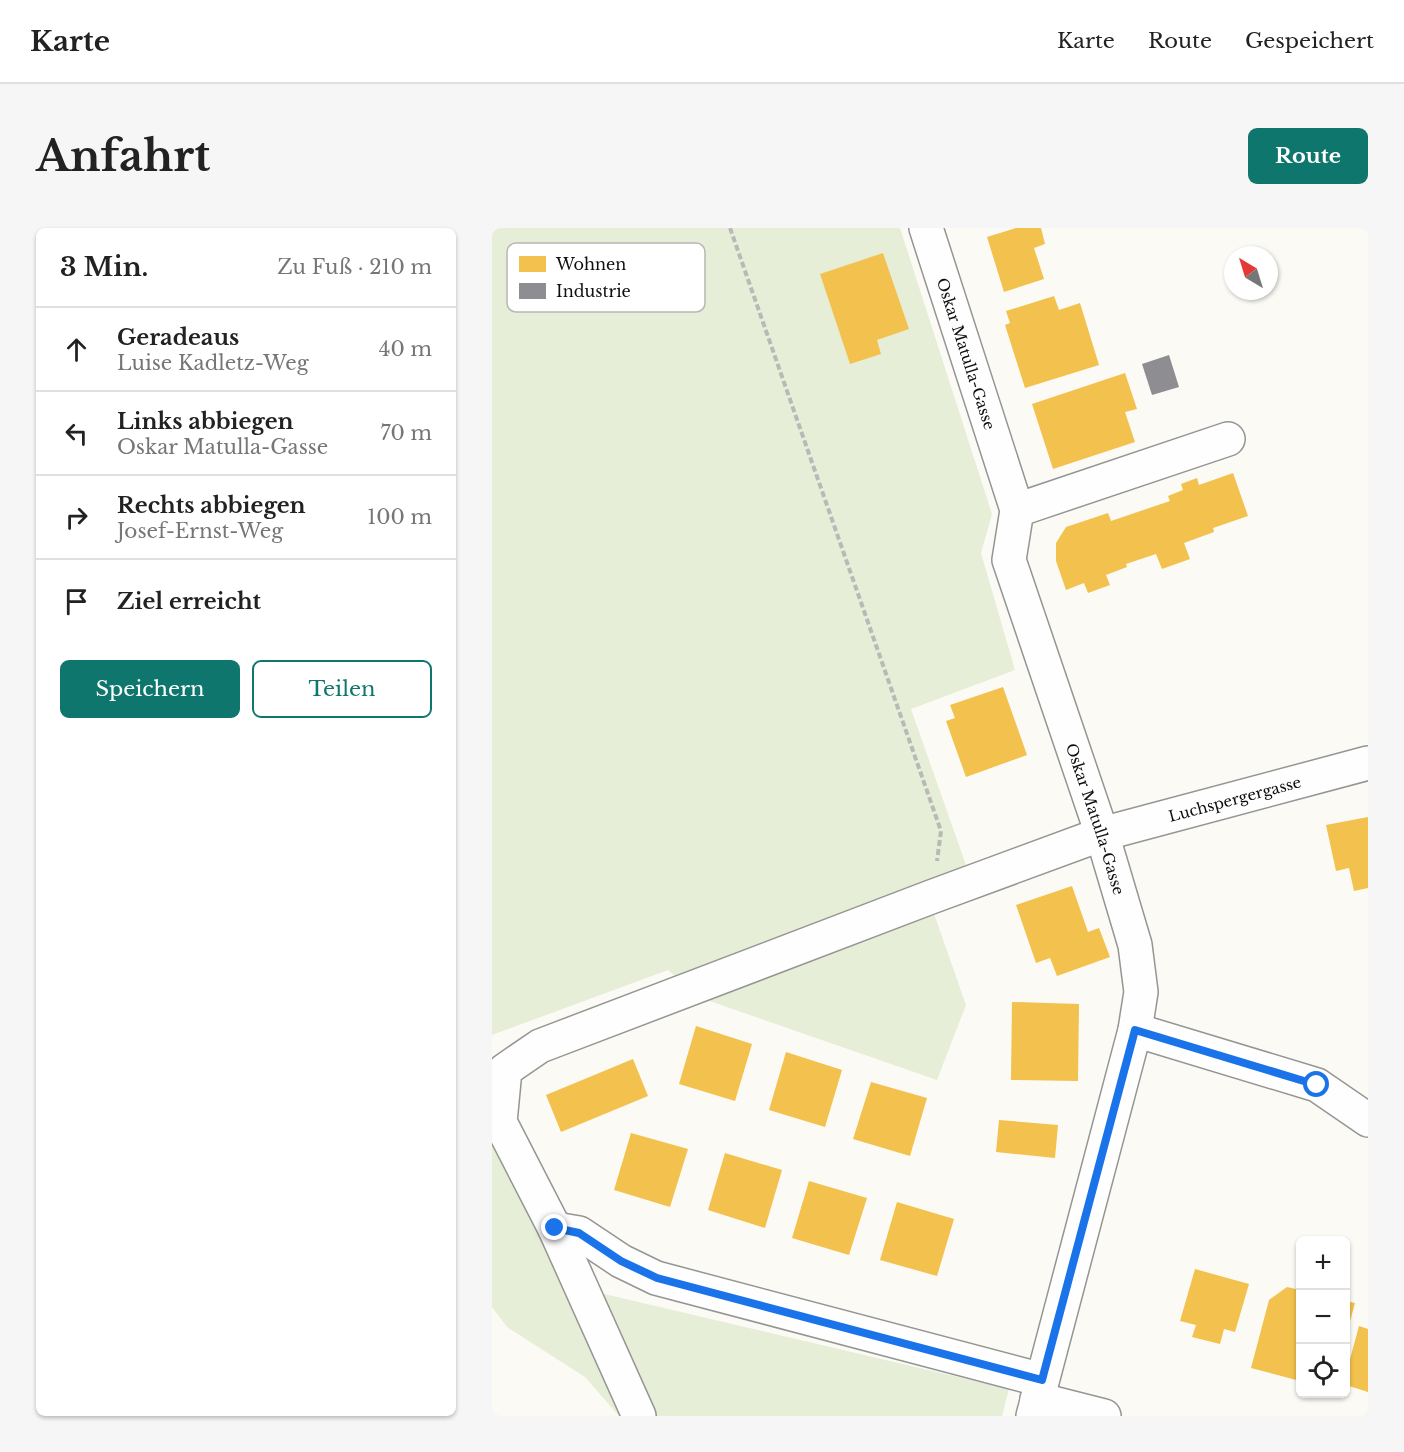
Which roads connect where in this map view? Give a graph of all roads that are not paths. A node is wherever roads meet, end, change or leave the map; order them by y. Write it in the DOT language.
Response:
graph roads {
  1 [pos="926,228"];
  2 [pos="1228,439"];
  3 [pos="1017,510"];
  4 [pos="1368,763"];
  5 [pos="1102,834"];
  6 [pos="1135,1030"];
  7 [pos="1368,1120"];
  8 [pos="555,1228"];
  9 [pos="1038,1398"];
  10 [pos="639,1416"];
  11 [pos="1104,1416"];
  1 -- 3 [label="street, Oskar Matulla-Gasse"];
  2 -- 3 [label="street"];
  3 -- 5 [label="street, Oskar Matulla-Gasse"];
  4 -- 5 [label="street, Luchspergergasse"];
  5 -- 6 [label="street, Oskar Matulla-Gasse"];
  5 -- 8 [label="street, Luchspergergasse"];
  6 -- 7 [label="street"];
  6 -- 9 [label="street, Oskar Matulla-Gasse"];
  8 -- 9 [label="street"];
  8 -- 10 [label="street"];
  9 -- 11 [label="street"];
}
